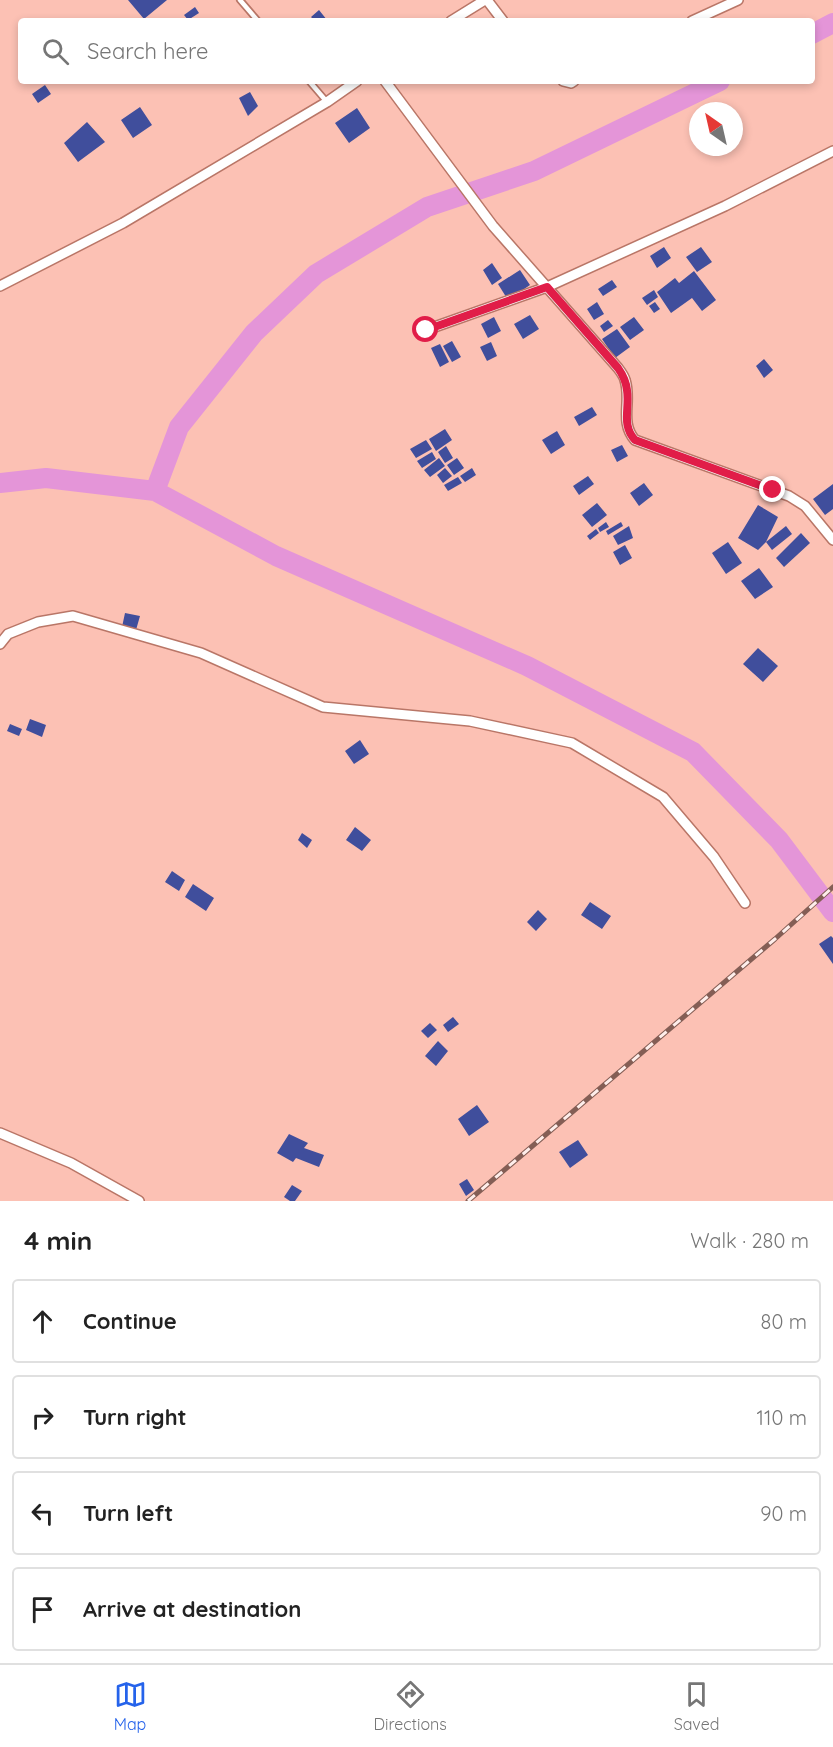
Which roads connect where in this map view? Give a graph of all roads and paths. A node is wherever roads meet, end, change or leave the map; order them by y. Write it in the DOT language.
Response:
graph roads {
  1 [pos="240,0"];
  2 [pos="486,0"];
  3 [pos="738,0"];
  4 [pos="255,18"];
  5 [pos="456,18"];
  6 [pos="501,18"];
  7 [pos="699,18"];
  8 [pos="312,84"];
  9 [pos="353,84"];
  10 [pos="387,84"];
  11 [pos="327,102"];
  12 [pos="833,151"];
  13 [pos="0,286"];
  14 [pos="547,287"];
  15 [pos="426,330"];
  16 [pos="833,540"];
  17 [pos="0,644"];
  18 [pos="746,903"];
  19 [pos="0,1133"];
  20 [pos="139,1201"];
  1 -- 4 [label="lane"];
  2 -- 5 [label="street"];
  2 -- 6 [label="street"];
  3 -- 7 [label="street"];
  8 -- 11 [label="lane"];
  9 -- 11 [label="street"];
  10 -- 14 [label="street"];
  11 -- 13 [label="street"];
  12 -- 14 [label="street"];
  14 -- 15 [label="street"];
  14 -- 16 [label="street"];
  17 -- 18 [label="street"];
  19 -- 20 [label="street"];
}
